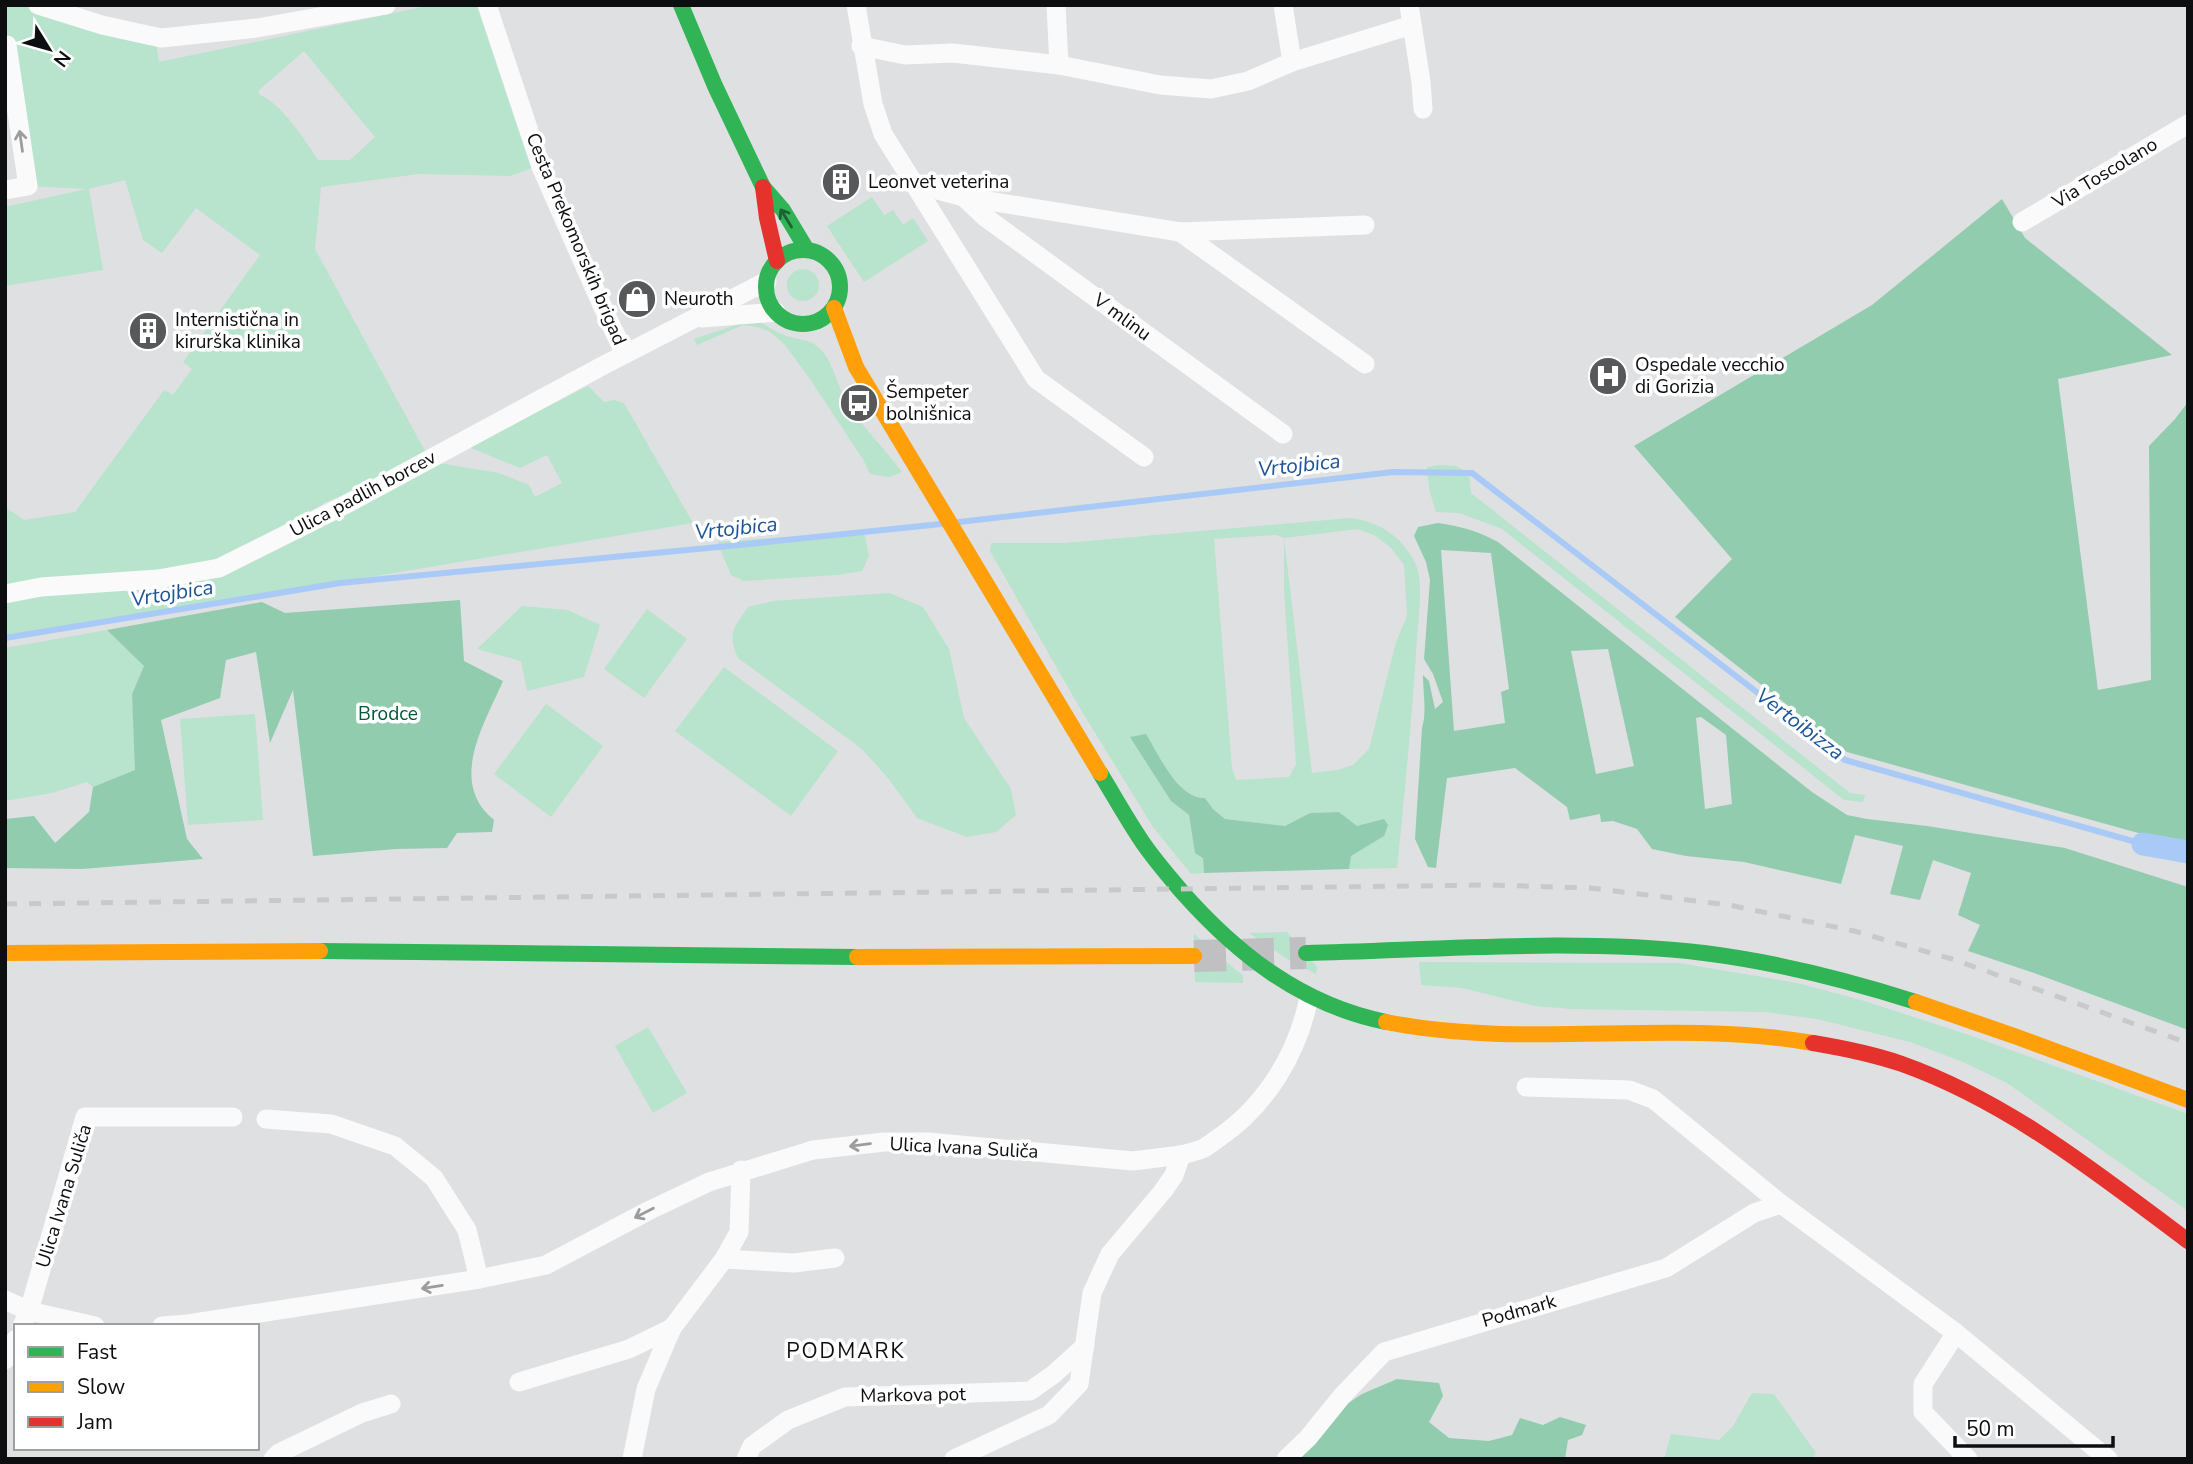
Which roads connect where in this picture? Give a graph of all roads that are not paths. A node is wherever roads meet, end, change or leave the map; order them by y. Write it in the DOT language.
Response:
graph roads {
  1 [pos="38,5"];
  2 [pos="386,5"];
  3 [pos="486,5"];
  4 [pos="681,5"];
  5 [pos="856,5"];
  6 [pos="1056,5"];
  7 [pos="1283,5"];
  8 [pos="1411,15"];
  9 [pos="5,45"];
  10 [pos="861,46"];
  11 [pos="1292,62"];
  12 [pos="1059,65"];
  13 [pos="1423,109"];
  14 [pos="2188,124"];
  15 [pos="915,184"];
  16 [pos="763,187"];
  17 [pos="5,190"];
  18 [pos="964,197"];
  19 [pos="2022,222"];
  20 [pos="1365,225"];
  21 [pos="1181,232"];
  22 [pos="807,250"];
  23 [pos="777,261"];
  24 [pos="767,281"];
  25 [pos="834,307"];
  26 [pos="776,312"];
  27 [pos="697,318"];
  28 [pos="808,323"];
  29 [pos="625,354"];
  30 [pos="1365,364"];
  31 [pos="856,367"];
  32 [pos="1283,434"];
  33 [pos="1144,457"];
  34 [pos="5,594"];
  35 [pos="5,953"];
  36 [pos="1306,953"];
  37 [pos="1194,956"];
  38 [pos="1309,997"];
  39 [pos="1526,1087"];
  40 [pos="2188,1100"];
  41 [pos="233,1117"];
  42 [pos="266,1119"];
  43 [pos="1181,1155"];
  44 [pos="741,1170"];
  45 [pos="1782,1203"];
  46 [pos="2188,1241"];
  47 [pos="835,1258"];
  48 [pos="724,1259"];
  49 [pos="479,1279"];
  50 [pos="5,1300"];
  51 [pos="26,1319"];
  52 [pos="75,1324"];
  53 [pos="188,1324"];
  54 [pos="672,1328"];
  55 [pos="1956,1333"];
  56 [pos="14,1343"];
  57 [pos="1085,1346"];
  58 [pos="5,1360"];
  59 [pos="519,1382"];
  60 [pos="391,1404"];
  61 [pos="272,1459"];
  62 [pos="632,1459"];
  63 [pos="746,1459"];
  64 [pos="954,1459"];
  65 [pos="1286,1459"];
  66 [pos="1968,1459"];
  67 [pos="2108,1459"];
  1 -- 2 [label="street"];
  3 -- 29 [label="street, Cesta Prekomorskih brigad"];
  4 -- 16 [label="street"];
  5 -- 10 [label="street"];
  6 -- 12 [label="street"];
  7 -- 11 [label="street"];
  8 -- 11 [label="street"];
  8 -- 13 [label="street"];
  17 -- 9 [label="street, one-way"];
  10 -- 12 [label="street"];
  10 -- 15 [label="street"];
  11 -- 12 [label="street"];
  14 -- 19 [label="street, Via Toscolano"];
  15 -- 18 [label="street, V mlinu"];
  15 -- 33 [label="street"];
  22 -- 16 [label="street, one-way"];
  16 -- 23 [label="street"];
  18 -- 21 [label="street, V mlinu"];
  18 -- 32 [label="street, V mlinu"];
  20 -- 21 [label="street, V mlinu"];
  21 -- 30 [label="street, V mlinu"];
  22 -- 23 [label="street"];
  22 -- 25 [label="street"];
  23 -- 24 [label="street"];
  24 -- 26 [label="street"];
  24 -- 27 [label="street, Ulica padlih borcev"];
  25 -- 28 [label="street"];
  25 -- 31 [label="street"];
  26 -- 27 [label="street, Ulica padlih borcev"];
  26 -- 28 [label="street"];
  27 -- 29 [label="street, Ulica padlih borcev"];
  28 -- 31 [label="street"];
  29 -- 34 [label="street, Ulica padlih borcev"];
  31 -- 38 [label="street"];
  35 -- 37 [label="street"];
  36 -- 40 [label="street"];
  38 -- 43 [label="street"];
  38 -- 46 [label="street"];
  39 -- 45 [label="street"];
  41 -- 51 [label="street, Ulica Ivana Suliča"];
  42 -- 49 [label="street"];
  43 -- 44 [label="street, Ulica Ivana Suliča, one-way"];
  43 -- 57 [label="street"];
  44 -- 48 [label="street"];
  44 -- 49 [label="street, Ulica Ivana Suliča, one-way"];
  45 -- 55 [label="street"];
  45 -- 65 [label="street, Podmark"];
  47 -- 48 [label="street"];
  48 -- 54 [label="street"];
  49 -- 53 [label="street, Ulica Ivana Suliča, one-way"];
  50 -- 51 [label="street"];
  51 -- 52 [label="street"];
  54 -- 59 [label="street"];
  54 -- 62 [label="street"];
  55 -- 66 [label="street"];
  55 -- 67 [label="street"];
  56 -- 58 [label="street"];
  57 -- 63 [label="street, Markova pot"];
  57 -- 64 [label="street"];
  60 -- 61 [label="street"];
}
